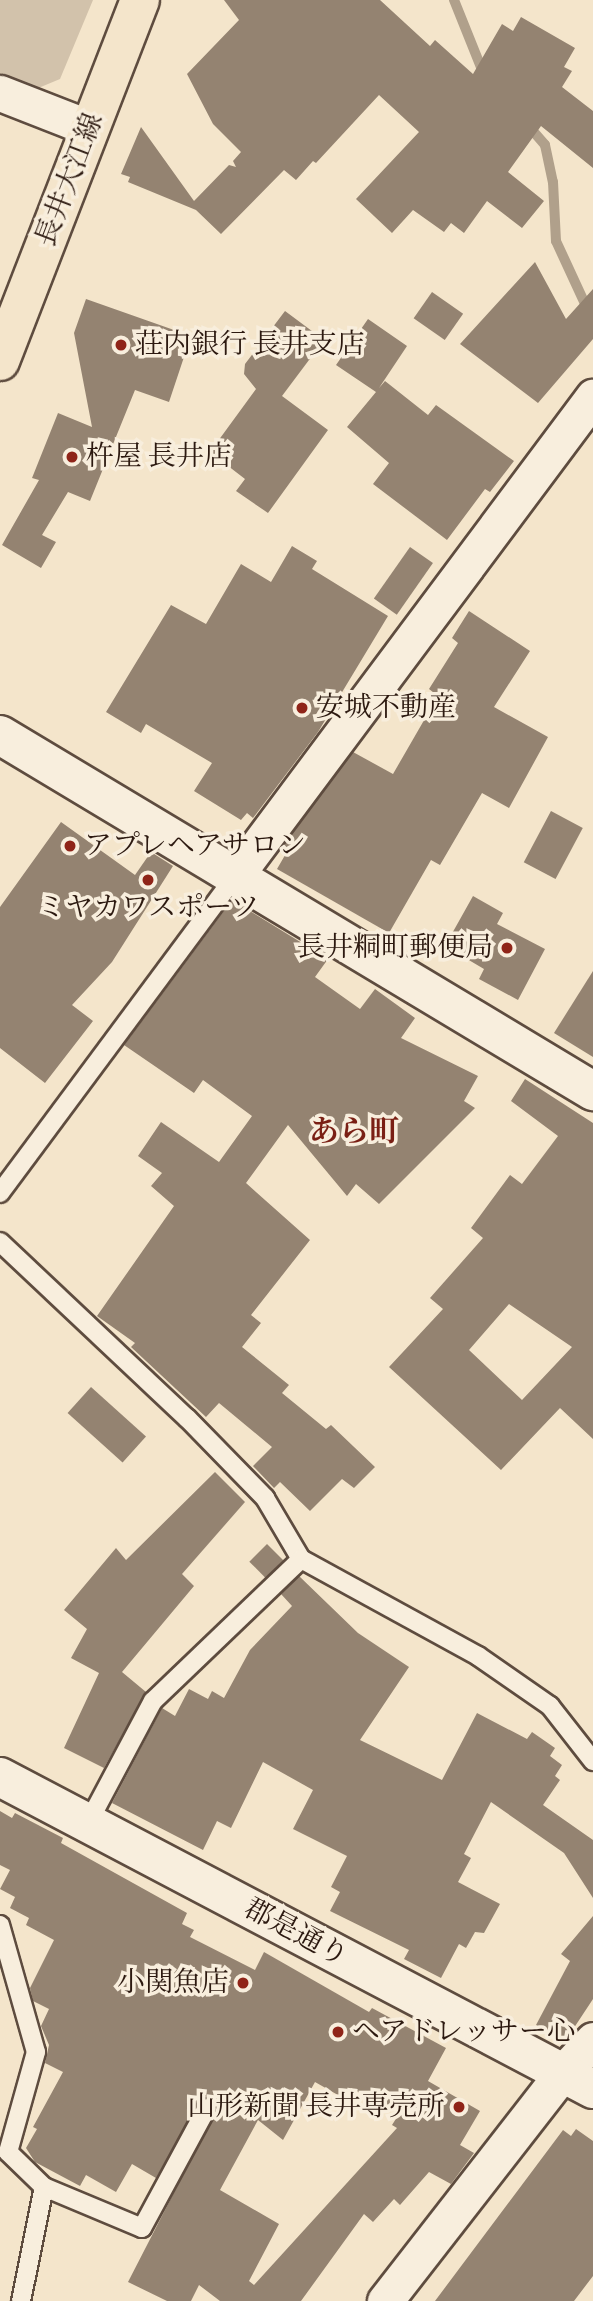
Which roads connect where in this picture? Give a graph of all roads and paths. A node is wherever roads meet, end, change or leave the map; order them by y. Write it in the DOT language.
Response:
graph roads {
  1 [pos="140,0"];
  2 [pos="0,93"];
  3 [pos="90,128"];
  4 [pos="0,361"];
  5 [pos="593,397"];
  6 [pos="0,735"];
  7 [pos="236,875"];
  8 [pos="593,1091"];
  9 [pos="0,1193"];
  10 [pos="0,1242"];
  11 [pos="300,1559"];
  12 [pos="593,1761"];
  13 [pos="0,1777"];
  14 [pos="88,1823"];
  15 [pos="0,1925"];
  16 [pos="593,2040"];
  17 [pos="578,2080"];
  18 [pos="207,2108"];
  19 [pos="44,2187"];
  20 [pos="21,2301"];
  21 [pos="385,2301"];
  1 -- 3 [label="main road, 長井大江線"];
  2 -- 3 [label="street"];
  3 -- 4 [label="main road, 長井大江線"];
  5 -- 7 [label="street"];
  6 -- 7 [label="street"];
  7 -- 8 [label="street"];
  7 -- 9 [label="lane"];
  10 -- 11 [label="lane"];
  11 -- 12 [label="lane"];
  11 -- 14 [label="lane"];
  13 -- 14 [label="street, 郡是通り"];
  14 -- 17 [label="street, 郡是通り"];
  15 -- 19 [label="lane"];
  16 -- 17 [label="street"];
  17 -- 21 [label="street"];
  18 -- 19 [label="lane"];
  19 -- 20 [label="lane"];
}
